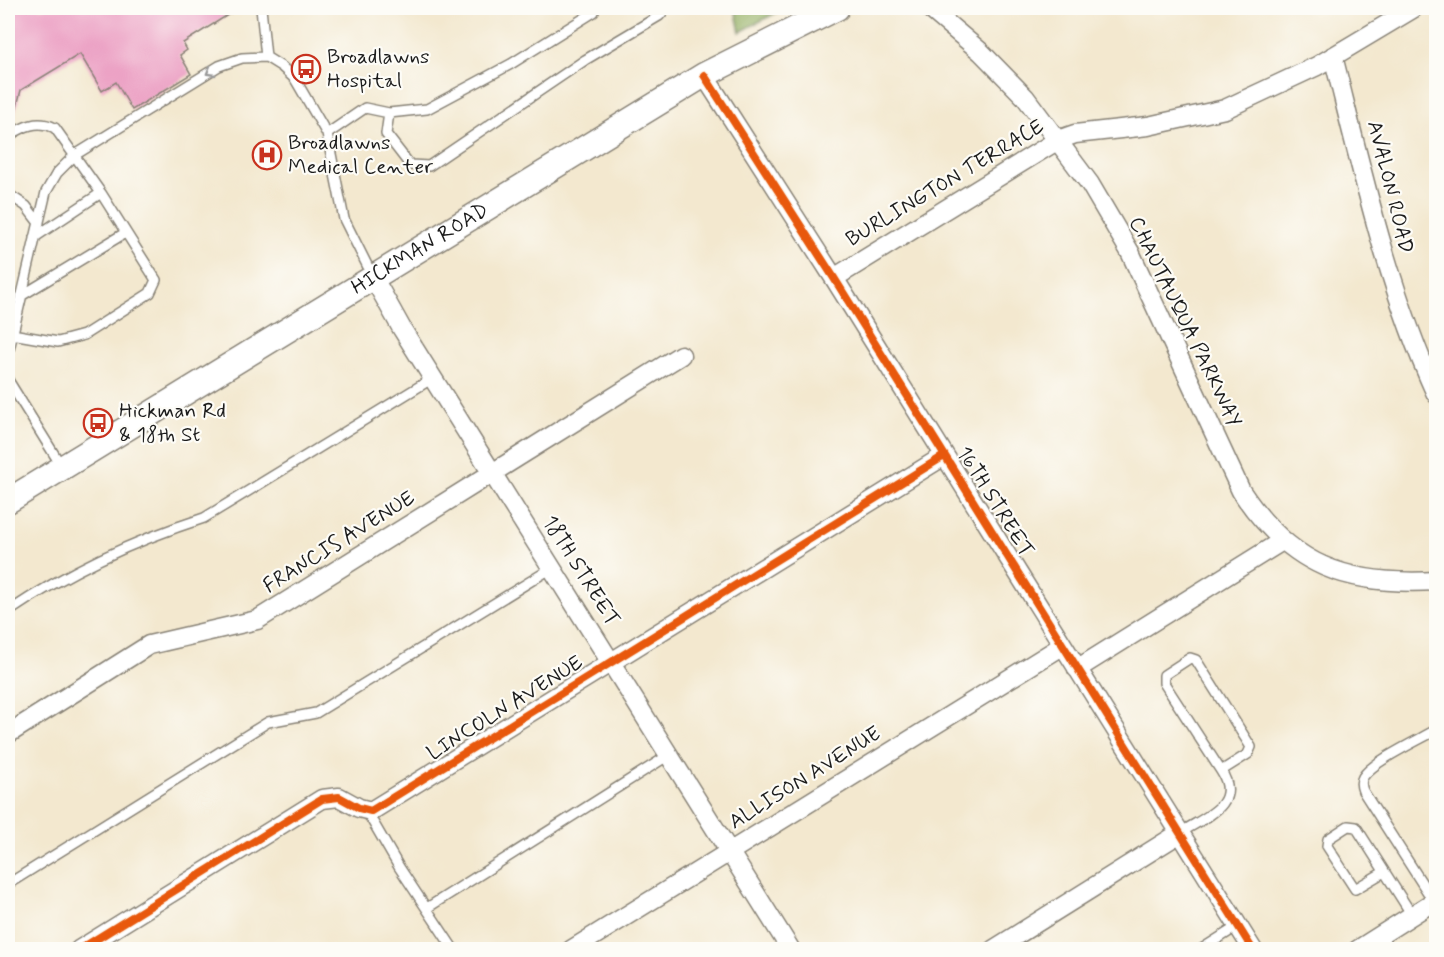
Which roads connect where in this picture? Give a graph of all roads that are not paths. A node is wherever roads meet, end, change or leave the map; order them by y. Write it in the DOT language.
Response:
graph roads {
  1 [pos="261,8"];
  2 [pos="666,8"];
  3 [pos="837,8"];
  4 [pos="929,8"];
  5 [pos="1414,8"];
  6 [pos="595,9"];
  7 [pos="1333,56"];
  8 [pos="266,57"];
  9 [pos="704,75"];
  10 [pos="390,113"];
  11 [pos="327,134"];
  12 [pos="8,136"];
  13 [pos="1058,140"];
  14 [pos="75,155"];
  15 [pos="101,193"];
  16 [pos="8,194"];
  17 [pos="39,223"];
  18 [pos="125,233"];
  19 [pos="35,237"];
  20 [pos="373,277"];
  21 [pos="834,278"];
  22 [pos="21,296"];
  23 [pos="12,334"];
  24 [pos="8,354"];
  25 [pos="681,355"];
  26 [pos="433,378"];
  27 [pos="8,380"];
  28 [pos="1437,394"];
  29 [pos="944,456"];
  30 [pos="62,467"];
  31 [pos="493,473"];
  32 [pos="8,501"];
  33 [pos="1282,541"];
  34 [pos="552,568"];
  35 [pos="1437,580"];
  36 [pos="8,612"];
  37 [pos="1062,646"];
  38 [pos="611,663"];
  39 [pos="1077,669"];
  40 [pos="1437,730"];
  41 [pos="8,734"];
  42 [pos="669,755"];
  43 [pos="1221,771"];
  44 [pos="366,810"];
  45 [pos="1180,833"];
  46 [pos="729,851"];
  47 [pos="1384,872"];
  48 [pos="8,884"];
  49 [pos="1435,901"];
  50 [pos="427,908"];
  51 [pos="1412,915"];
  52 [pos="1238,926"];
  53 [pos="79,950"];
  54 [pos="454,950"];
  55 [pos="571,950"];
  56 [pos="791,950"];
  57 [pos="993,950"];
  58 [pos="1200,950"];
  59 [pos="1253,950"];
  60 [pos="1357,950"];
  1 -- 8 [label="lane"];
  2 -- 10 [label="lane"];
  3 -- 9 [label="main road, HICKMAN ROAD"];
  4 -- 13 [label="street, CHAUTAUQUA PARKWAY"];
  5 -- 7 [label="street, BURLINGTON TERRACE"];
  6 -- 10 [label="lane"];
  7 -- 13 [label="street, BURLINGTON TERRACE"];
  7 -- 28 [label="street, AVALON ROAD"];
  8 -- 11 [label="lane"];
  8 -- 14 [label="lane, one-way"];
  9 -- 20 [label="main road, HICKMAN ROAD"];
  9 -- 21 [label="street, 16TH STREET"];
  10 -- 11 [label="lane"];
  11 -- 20 [label="lane"];
  12 -- 14 [label="lane"];
  13 -- 21 [label="street, BURLINGTON TERRACE"];
  13 -- 33 [label="street, CHAUTAUQUA PARKWAY"];
  14 -- 15 [label="lane"];
  14 -- 17 [label="lane"];
  15 -- 18 [label="lane"];
  15 -- 19 [label="lane"];
  16 -- 17 [label="lane"];
  17 -- 19 [label="lane"];
  18 -- 22 [label="lane"];
  18 -- 23 [label="lane"];
  19 -- 22 [label="lane"];
  20 -- 26 [label="street, 18TH STREET"];
  20 -- 30 [label="main road, HICKMAN ROAD"];
  21 -- 29 [label="street, 16TH STREET"];
  22 -- 23 [label="lane"];
  23 -- 24 [label="lane"];
  25 -- 31 [label="street, FRANCIS AVENUE"];
  26 -- 31 [label="street, 18TH STREET"];
  26 -- 36 [label="lane"];
  27 -- 30 [label="lane"];
  29 -- 37 [label="street, 16TH STREET"];
  29 -- 38 [label="street, LINCOLN AVENUE"];
  30 -- 32 [label="main road, HICKMAN ROAD"];
  31 -- 34 [label="street, 18TH STREET"];
  31 -- 41 [label="street, FRANCIS AVENUE"];
  33 -- 35 [label="street, CHAUTAUQUA PARKWAY"];
  33 -- 39 [label="street"];
  34 -- 38 [label="street, 18TH STREET"];
  34 -- 48 [label="lane"];
  37 -- 39 [label="street, 16TH STREET"];
  37 -- 46 [label="street, ALLISON AVENUE"];
  38 -- 42 [label="street, 18TH STREET"];
  38 -- 44 [label="street, LINCOLN AVENUE"];
  39 -- 45 [label="street, 16TH STREET"];
  40 -- 49 [label="lane"];
  42 -- 46 [label="street, 18TH STREET"];
  42 -- 50 [label="lane"];
  43 -- 43 [label="lane"];
  43 -- 45 [label="lane"];
  44 -- 50 [label="lane"];
  44 -- 53 [label="street"];
  45 -- 52 [label="street, 16TH STREET"];
  45 -- 57 [label="street"];
  46 -- 55 [label="street, ALLISON AVENUE"];
  46 -- 56 [label="street, 18TH STREET"];
  47 -- 47 [label="lane"];
  47 -- 51 [label="lane"];
  49 -- 51 [label="street"];
  50 -- 54 [label="lane"];
  51 -- 60 [label="street"];
  52 -- 58 [label="lane"];
  52 -- 59 [label="street, 16TH STREET"];
}
